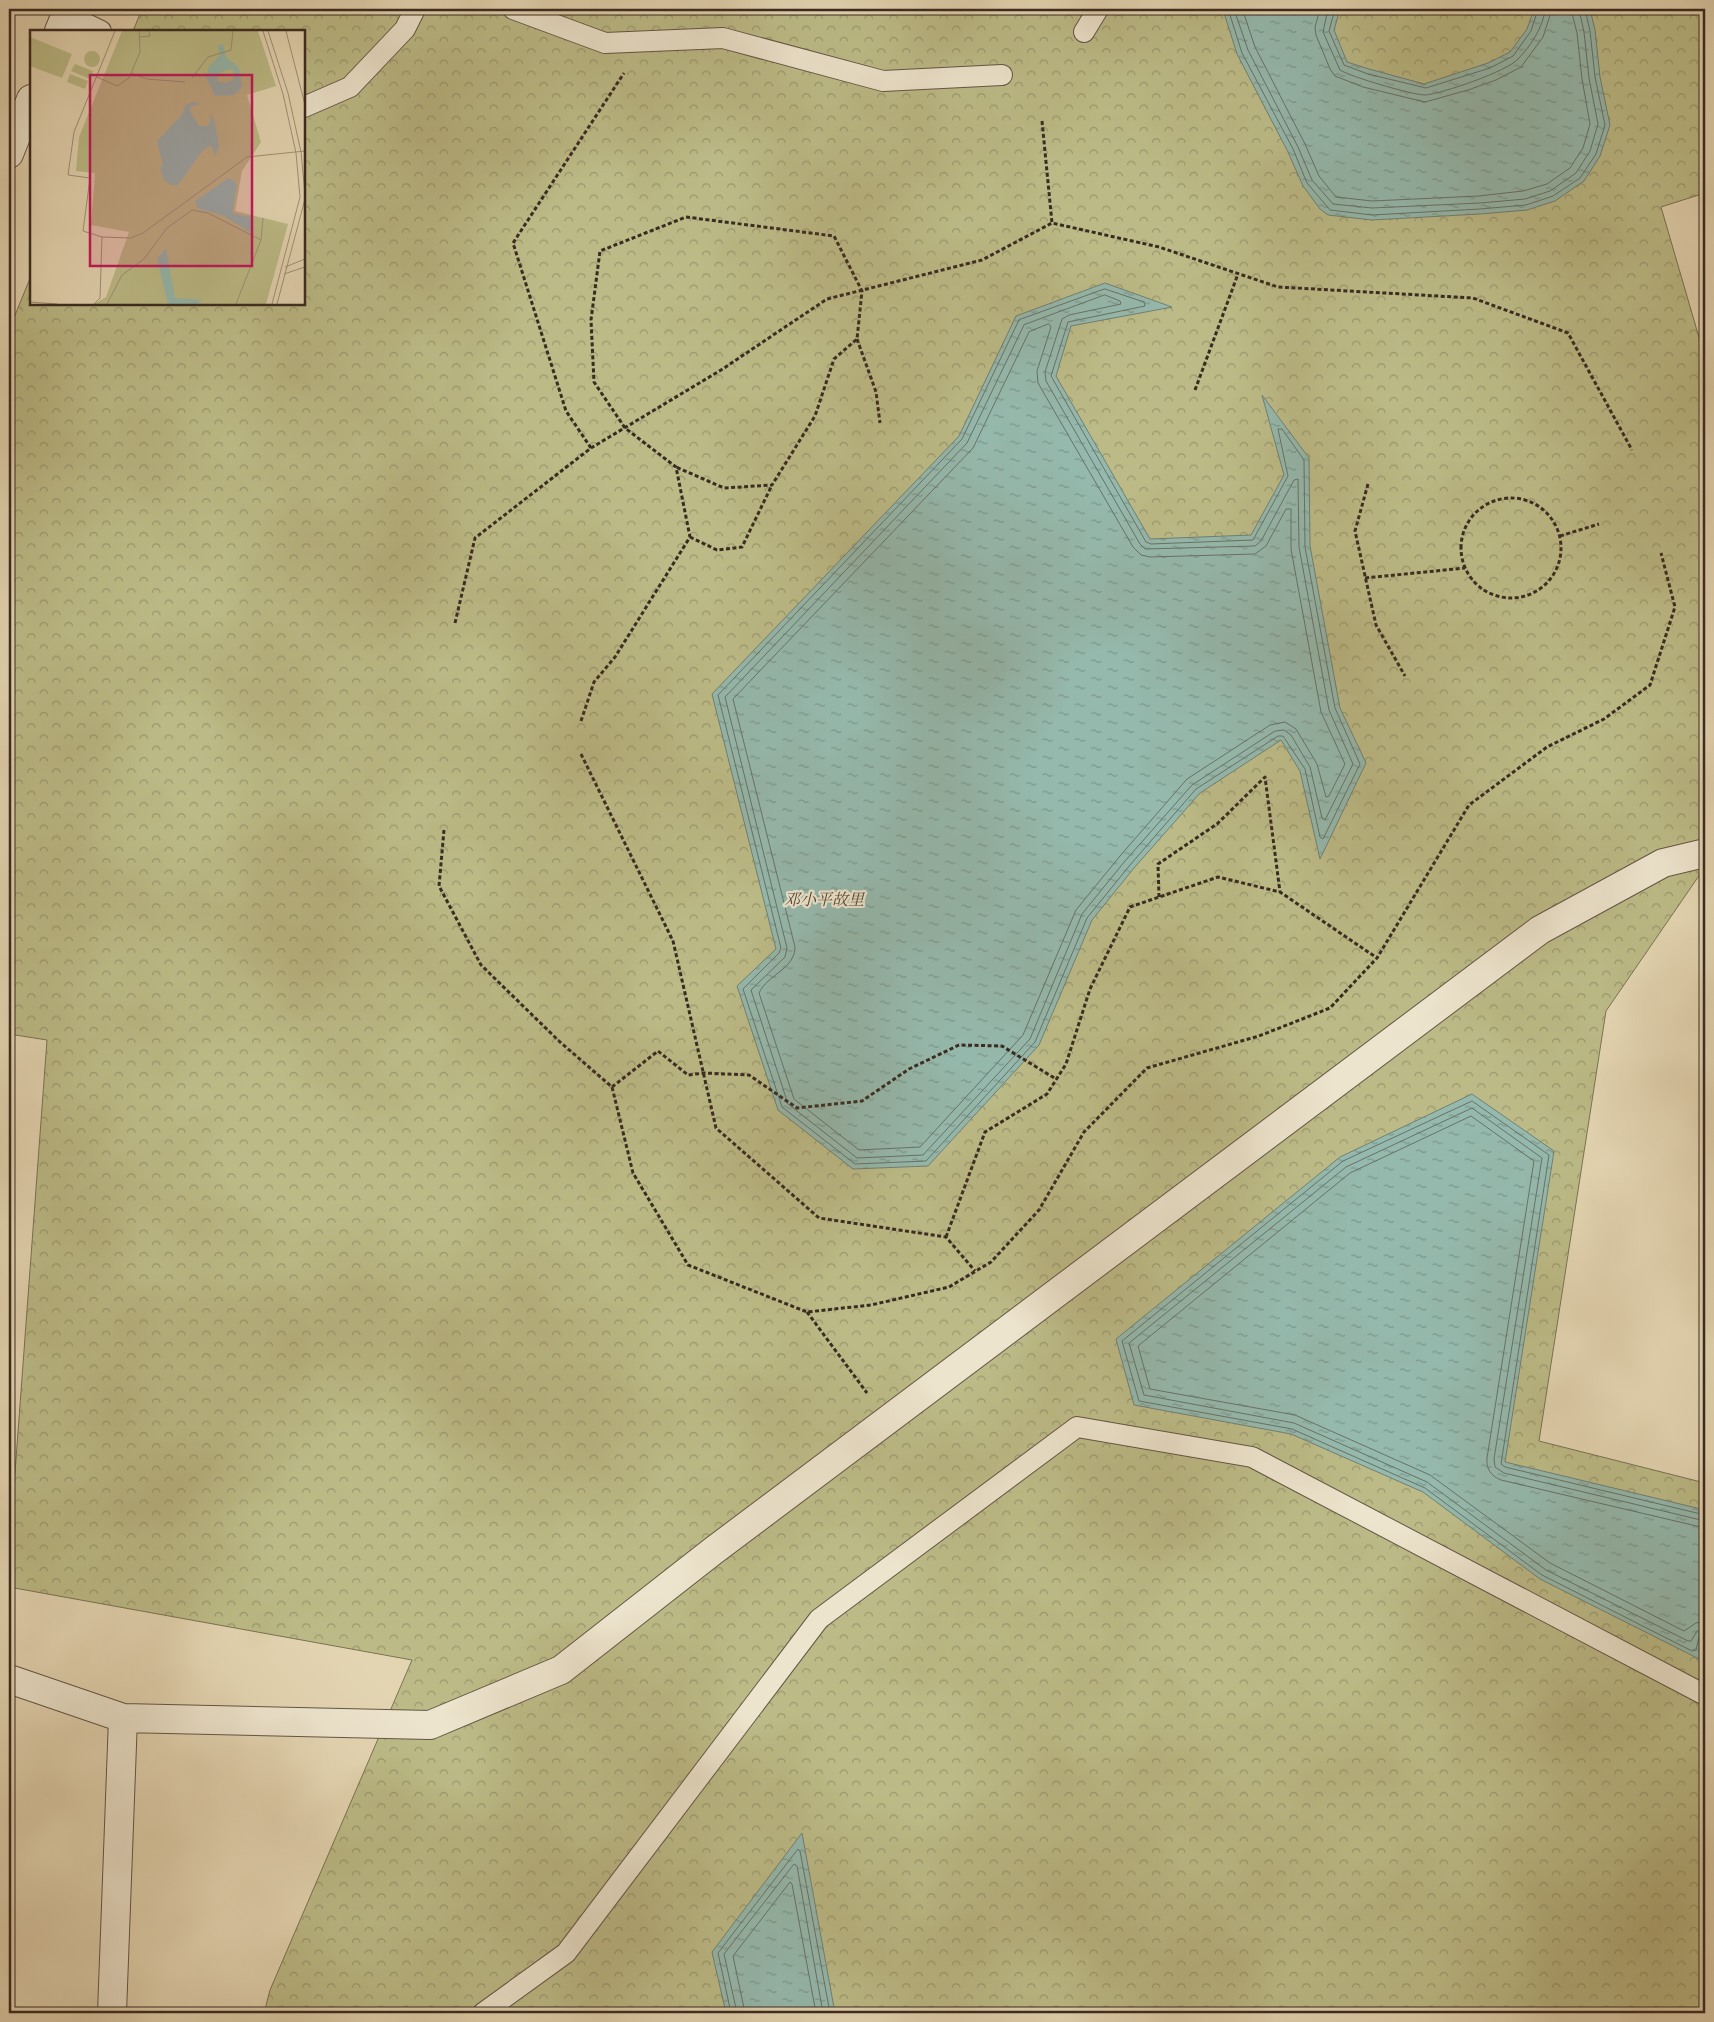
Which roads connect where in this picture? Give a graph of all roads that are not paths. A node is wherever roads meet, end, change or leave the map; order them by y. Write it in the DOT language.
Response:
graph roads {
  1 [pos="415,9"];
  2 [pos="513,9"];
  3 [pos="1098,9"];
  4 [pos="64,18"];
  5 [pos="98,30"];
  6 [pos="1084,32"];
  7 [pos="1002,74"];
  8 [pos="30,101"];
  9 [pos="305,107"];
  10 [pos="9,154"];
  11 [pos="1705,853"];
  12 [pos="9,1678"];
  13 [pos="1705,1695"];
  14 [pos="123,1718"];
  15 [pos="112,2013"];
  16 [pos="483,2013"];
  1 -- 9 [label="lane"];
  2 -- 7 [label="lane"];
  3 -- 6 [label="lane"];
  4 -- 5 [label="lane"];
  8 -- 10 [label="street"];
  11 -- 14 [label="street"];
  12 -- 14 [label="street"];
  13 -- 16 [label="lane"];
  14 -- 15 [label="street"];
}
